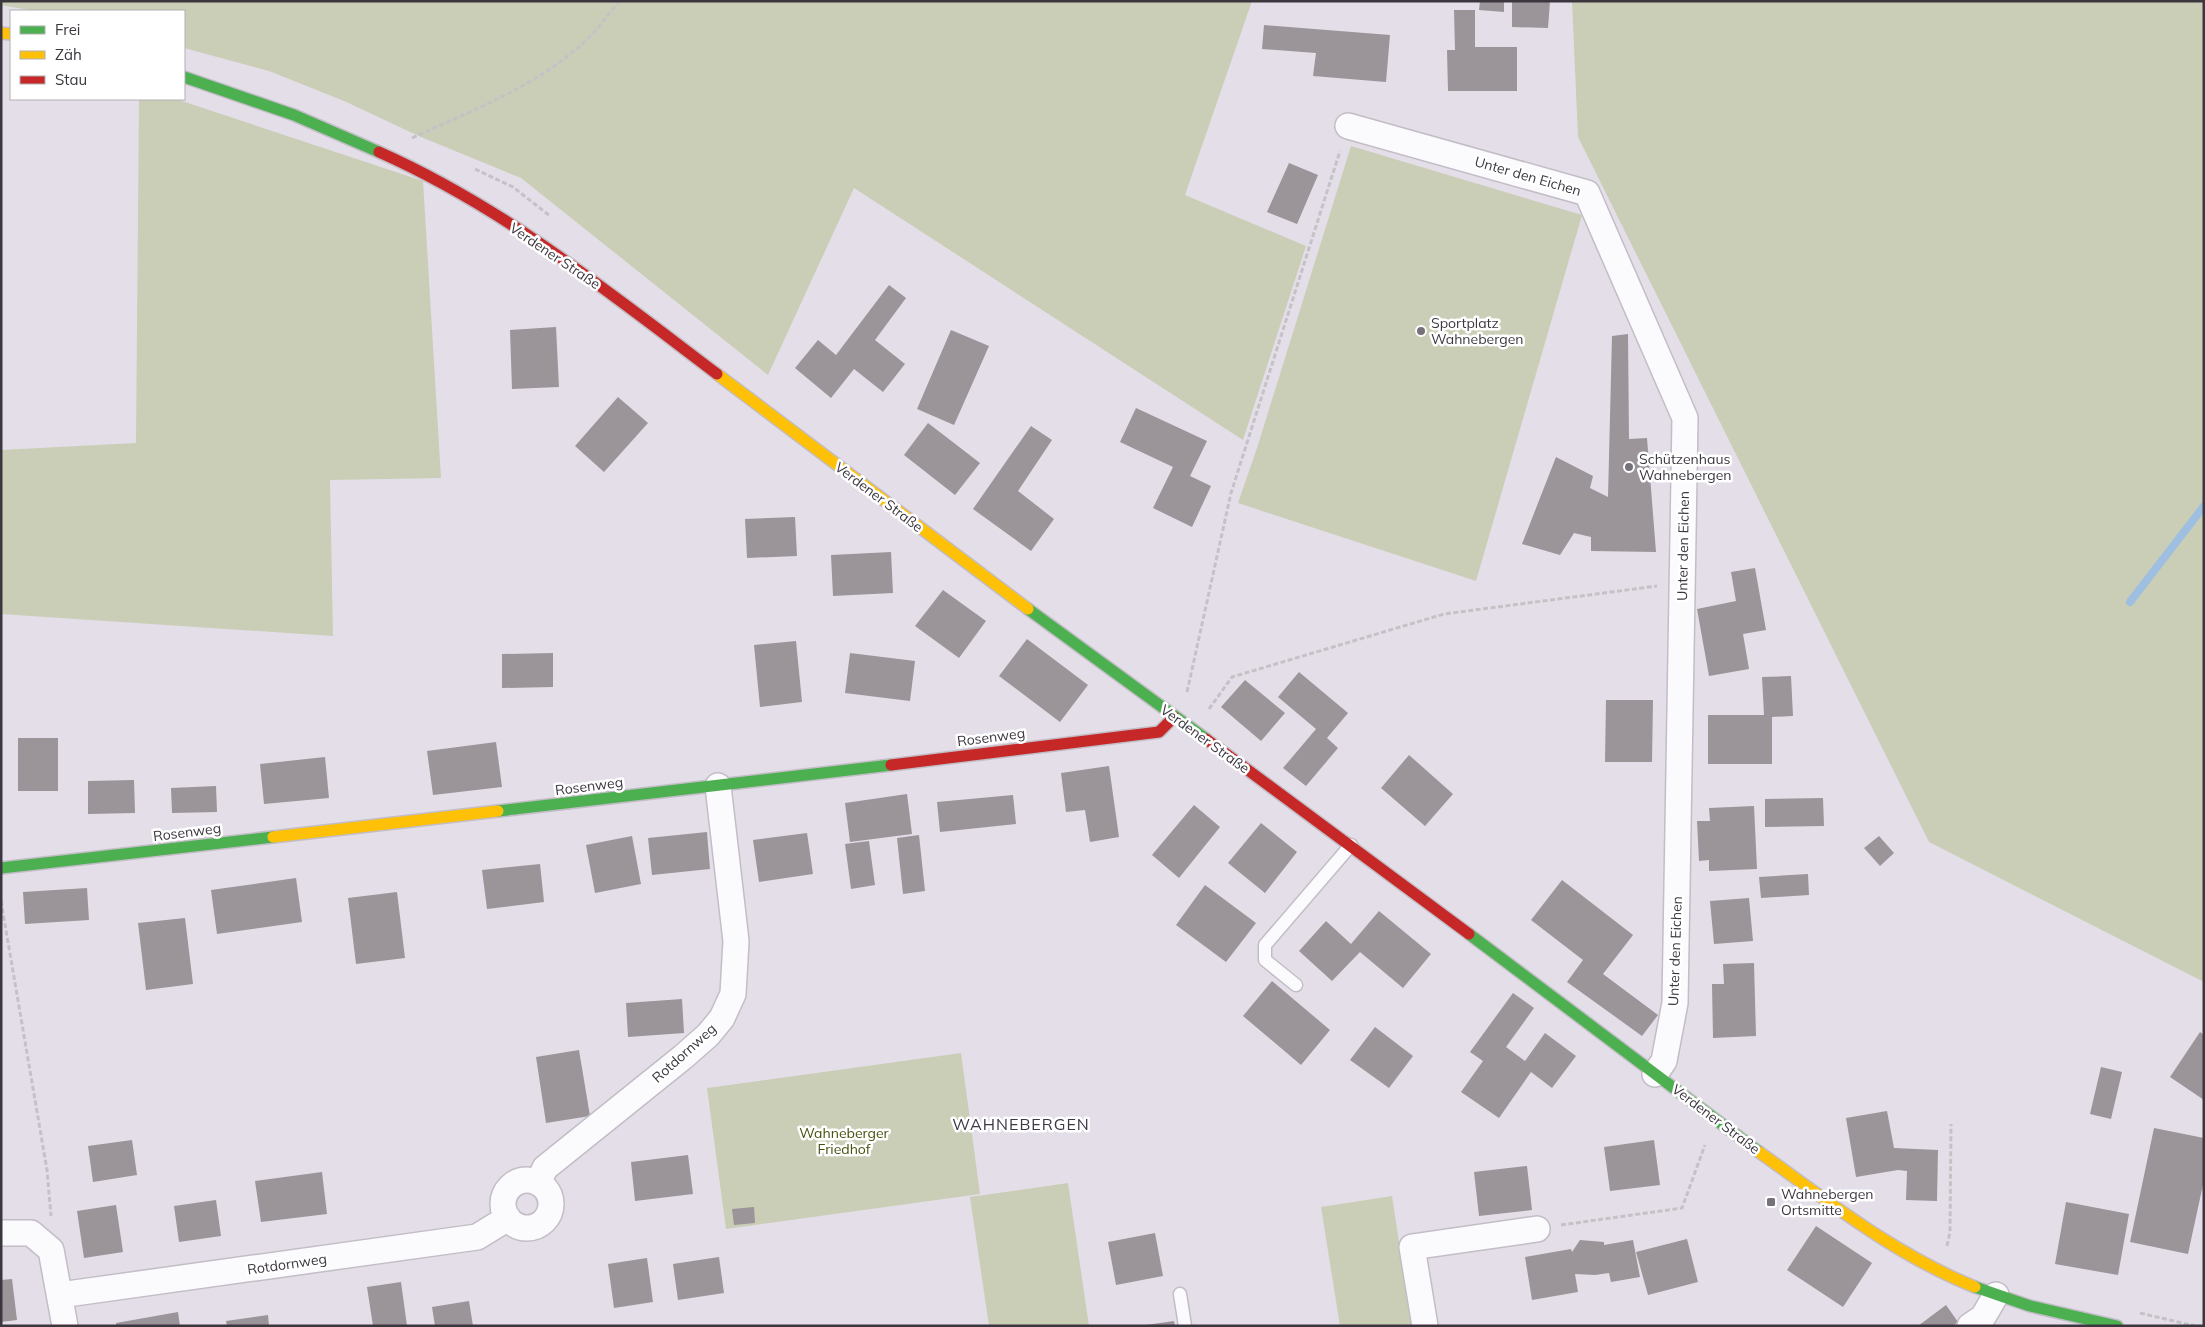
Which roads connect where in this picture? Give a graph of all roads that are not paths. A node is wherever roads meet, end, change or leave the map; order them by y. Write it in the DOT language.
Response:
graph roads {
  1 [pos="185,77"];
  2 [pos="1348,126"];
  3 [pos="1174,717"];
  4 [pos="718,786"];
  5 [pos="1351,845"];
  6 [pos="1,868"];
  7 [pos="1296,985"];
  8 [pos="1655,1074"];
  9 [pos="538,1183"];
  10 [pos="508,1218"];
  11 [pos="1537,1229"];
  12 [pos="1,1232"];
  13 [pos="1180,1294"];
  14 [pos="60,1295"];
  15 [pos="1996,1295"];
  16 [pos="65,1326"];
  17 [pos="1185,1326"];
  18 [pos="1425,1326"];
  19 [pos="1970,1326"];
  20 [pos="2117,1326"];
  1 -- 3 [label="street, Verdener Straße"];
  2 -- 8 [label="street, Unter den Eichen"];
  3 -- 4 [label="street, Rosenweg"];
  3 -- 5 [label="street, Verdener Straße"];
  4 -- 6 [label="street, Rosenweg"];
  4 -- 9 [label="street, Rotdornweg"];
  5 -- 7 [label="lane"];
  5 -- 8 [label="street, Verdener Straße"];
  8 -- 15 [label="street, Verdener Straße"];
  9 -- 10 [label="street"];
  9 -- 10 [label="street"];
  10 -- 14 [label="street, Rotdornweg"];
  11 -- 18 [label="street"];
  12 -- 14 [label="street"];
  13 -- 17 [label="lane"];
  14 -- 16 [label="street"];
  15 -- 19 [label="street"];
  15 -- 20 [label="street, Verdener Straße"];
}
